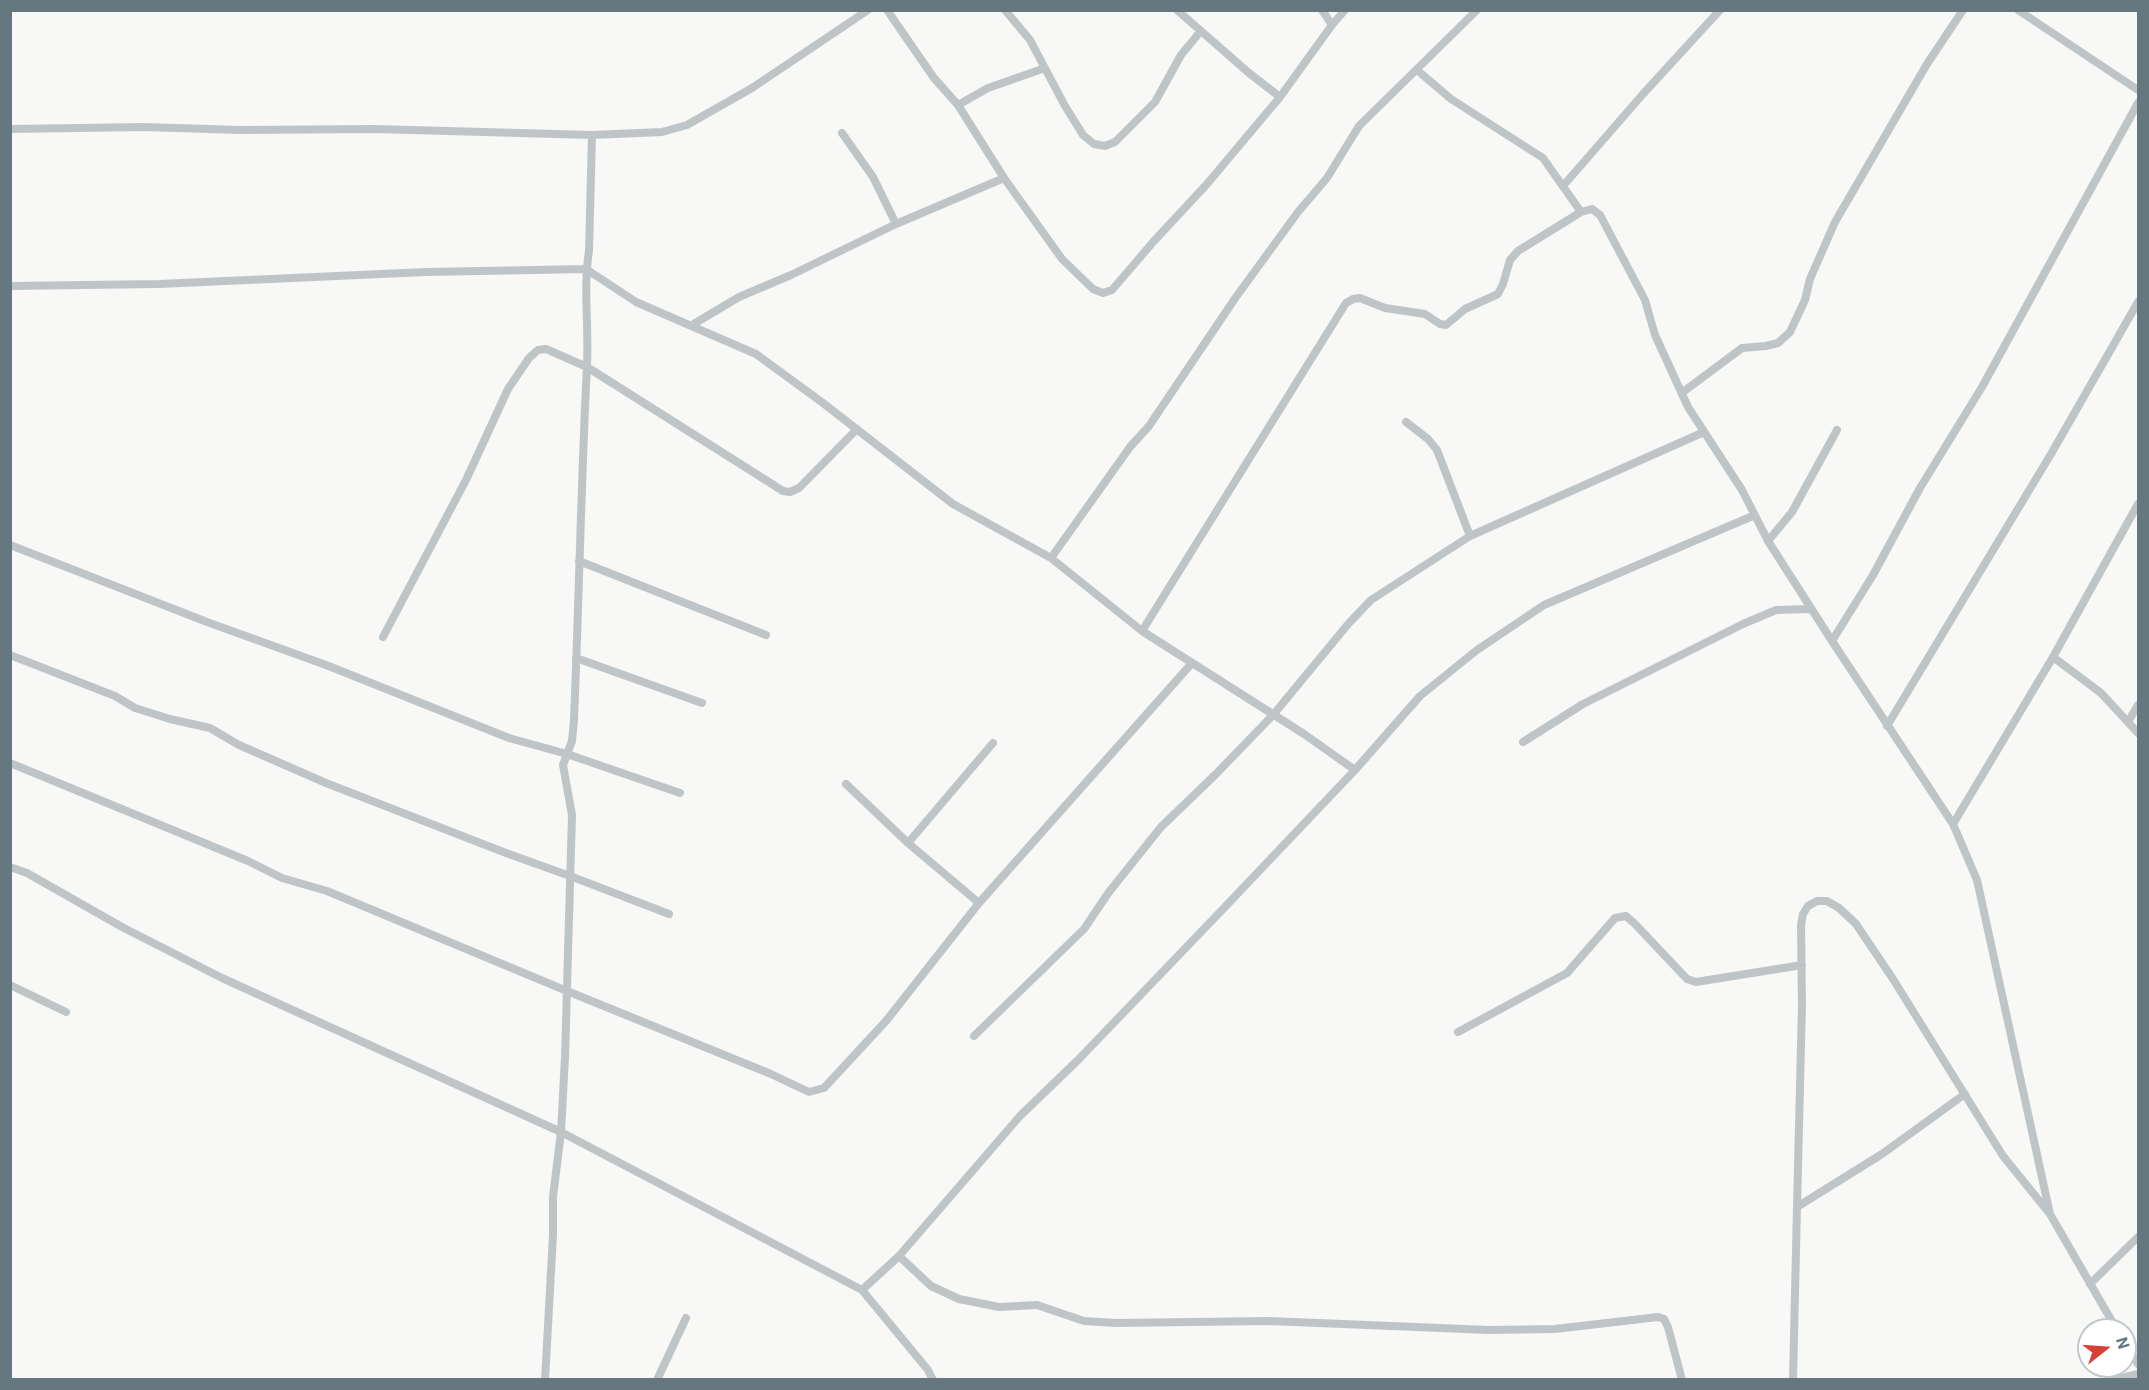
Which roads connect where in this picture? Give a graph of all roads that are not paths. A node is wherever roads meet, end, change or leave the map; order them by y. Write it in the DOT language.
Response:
graph roads {
  1 [pos="868,10"];
  2 [pos="887,10"];
  3 [pos="1005,10"];
  4 [pos="1177,10"];
  5 [pos="1322,10"];
  6 [pos="1345,10"];
  7 [pos="1477,10"];
  8 [pos="1720,10"];
  9 [pos="1963,10"];
  10 [pos="2018,10"];
  11 [pos="1332,25"];
  12 [pos="1200,32"];
  13 [pos="1045,68"];
  14 [pos="1417,70"];
  15 [pos="2138,87"];
  16 [pos="1280,96"];
  17 [pos="2139,104"];
  18 [pos="958,105"];
  19 [pos="10,129"];
  20 [pos="842,134"];
  21 [pos="592,135"];
  22 [pos="1004,178"];
  23 [pos="1563,186"];
  24 [pos="1581,212"];
  25 [pos="896,224"];
  26 [pos="586,269"];
  27 [pos="10,286"];
  28 [pos="2139,302"];
  29 [pos="692,325"];
  30 [pos="587,367"];
  31 [pos="1683,392"];
  32 [pos="1406,422"];
  33 [pos="856,429"];
  34 [pos="1837,430"];
  35 [pos="1704,432"];
  36 [pos="2139,504"];
  37 [pos="1755,515"];
  38 [pos="1470,536"];
  39 [pos="1768,541"];
  40 [pos="10,545"];
  41 [pos="1051,558"];
  42 [pos="579,561"];
  43 [pos="1811,609"];
  44 [pos="1142,631"];
  45 [pos="766,635"];
  46 [pos="383,637"];
  47 [pos="1832,641"];
  48 [pos="10,655"];
  49 [pos="2053,657"];
  50 [pos="576,658"];
  51 [pos="1192,663"];
  52 [pos="702,704"];
  53 [pos="2139,705"];
  54 [pos="1273,715"];
  55 [pos="2128,722"];
  56 [pos="1887,726"];
  57 [pos="2139,733"];
  58 [pos="1523,742"];
  59 [pos="993,743"];
  60 [pos="567,754"];
  61 [pos="10,763"];
  62 [pos="1355,770"];
  63 [pos="846,784"];
  64 [pos="680,793"];
  65 [pos="1953,824"];
  66 [pos="908,843"];
  67 [pos="10,867"];
  68 [pos="570,876"];
  69 [pos="979,903"];
  70 [pos="669,914"];
  71 [pos="1802,965"];
  72 [pos="10,985"];
  73 [pos="567,991"];
  74 [pos="66,1012"];
  75 [pos="1458,1032"];
  76 [pos="974,1036"];
  77 [pos="1965,1094"];
  78 [pos="561,1132"];
  79 [pos="1797,1207"];
  80 [pos="2050,1214"];
  81 [pos="2139,1237"];
  82 [pos="898,1256"];
  83 [pos="2090,1284"];
  84 [pos="862,1290"];
  85 [pos="686,1318"];
  86 [pos="2110,1318"];
  87 [pos="2139,1374"];
  88 [pos="545,1380"];
  89 [pos="657,1380"];
  90 [pos="933,1380"];
  91 [pos="1682,1380"];
  92 [pos="1793,1380"];
  93 [pos="2113,1380"];
  1 -- 21 [label="street"];
  2 -- 18 [label="street"];
  3 -- 13 [label="street"];
  4 -- 12 [label="street"];
  5 -- 11 [label="street"];
  6 -- 11 [label="street"];
  7 -- 14 [label="street"];
  8 -- 23 [label="street"];
  9 -- 31 [label="street"];
  10 -- 15 [label="street"];
  11 -- 16 [label="street"];
  12 -- 13 [label="street"];
  12 -- 16 [label="street"];
  13 -- 18 [label="street"];
  14 -- 23 [label="street"];
  14 -- 41 [label="street"];
  16 -- 22 [label="street"];
  17 -- 47 [label="street"];
  18 -- 22 [label="street"];
  19 -- 21 [label="street"];
  20 -- 25 [label="street"];
  21 -- 26 [label="street"];
  22 -- 25 [label="street"];
  23 -- 24 [label="street"];
  24 -- 31 [label="street"];
  24 -- 44 [label="street"];
  25 -- 29 [label="street"];
  26 -- 27 [label="street"];
  26 -- 29 [label="street"];
  26 -- 30 [label="street"];
  28 -- 56 [label="street"];
  29 -- 33 [label="street"];
  30 -- 33 [label="street"];
  30 -- 42 [label="street"];
  30 -- 46 [label="street"];
  31 -- 35 [label="street"];
  32 -- 38 [label="street"];
  33 -- 41 [label="street"];
  34 -- 39 [label="street"];
  35 -- 37 [label="street"];
  35 -- 38 [label="street"];
  36 -- 49 [label="street"];
  37 -- 39 [label="street"];
  37 -- 62 [label="street"];
  38 -- 54 [label="street"];
  39 -- 43 [label="street"];
  40 -- 60 [label="street"];
  41 -- 44 [label="street"];
  42 -- 45 [label="street"];
  42 -- 50 [label="street"];
  43 -- 47 [label="street"];
  43 -- 58 [label="street"];
  44 -- 51 [label="street"];
  47 -- 56 [label="street"];
  48 -- 68 [label="street"];
  49 -- 55 [label="street"];
  49 -- 65 [label="street"];
  50 -- 52 [label="street"];
  50 -- 60 [label="street"];
  51 -- 54 [label="street"];
  51 -- 69 [label="street"];
  53 -- 55 [label="street"];
  54 -- 62 [label="street"];
  54 -- 76 [label="street"];
  55 -- 57 [label="street"];
  56 -- 65 [label="street"];
  59 -- 66 [label="street"];
  60 -- 64 [label="street"];
  60 -- 68 [label="street"];
  61 -- 73 [label="street"];
  62 -- 82 [label="street"];
  63 -- 66 [label="street"];
  65 -- 80 [label="street"];
  66 -- 69 [label="street"];
  67 -- 78 [label="street"];
  68 -- 70 [label="street"];
  68 -- 73 [label="street"];
  69 -- 73 [label="street"];
  71 -- 75 [label="street"];
  71 -- 77 [label="street"];
  71 -- 79 [label="street"];
  72 -- 74 [label="street"];
  73 -- 78 [label="street"];
  77 -- 79 [label="street"];
  77 -- 80 [label="street"];
  78 -- 84 [label="street"];
  78 -- 88 [label="street"];
  79 -- 92 [label="street"];
  80 -- 83 [label="street"];
  81 -- 83 [label="street"];
  82 -- 84 [label="street"];
  82 -- 91 [label="street"];
  83 -- 86 [label="street"];
  84 -- 90 [label="street"];
  85 -- 89 [label="street"];
  87 -- 93 [label="street"];
}
